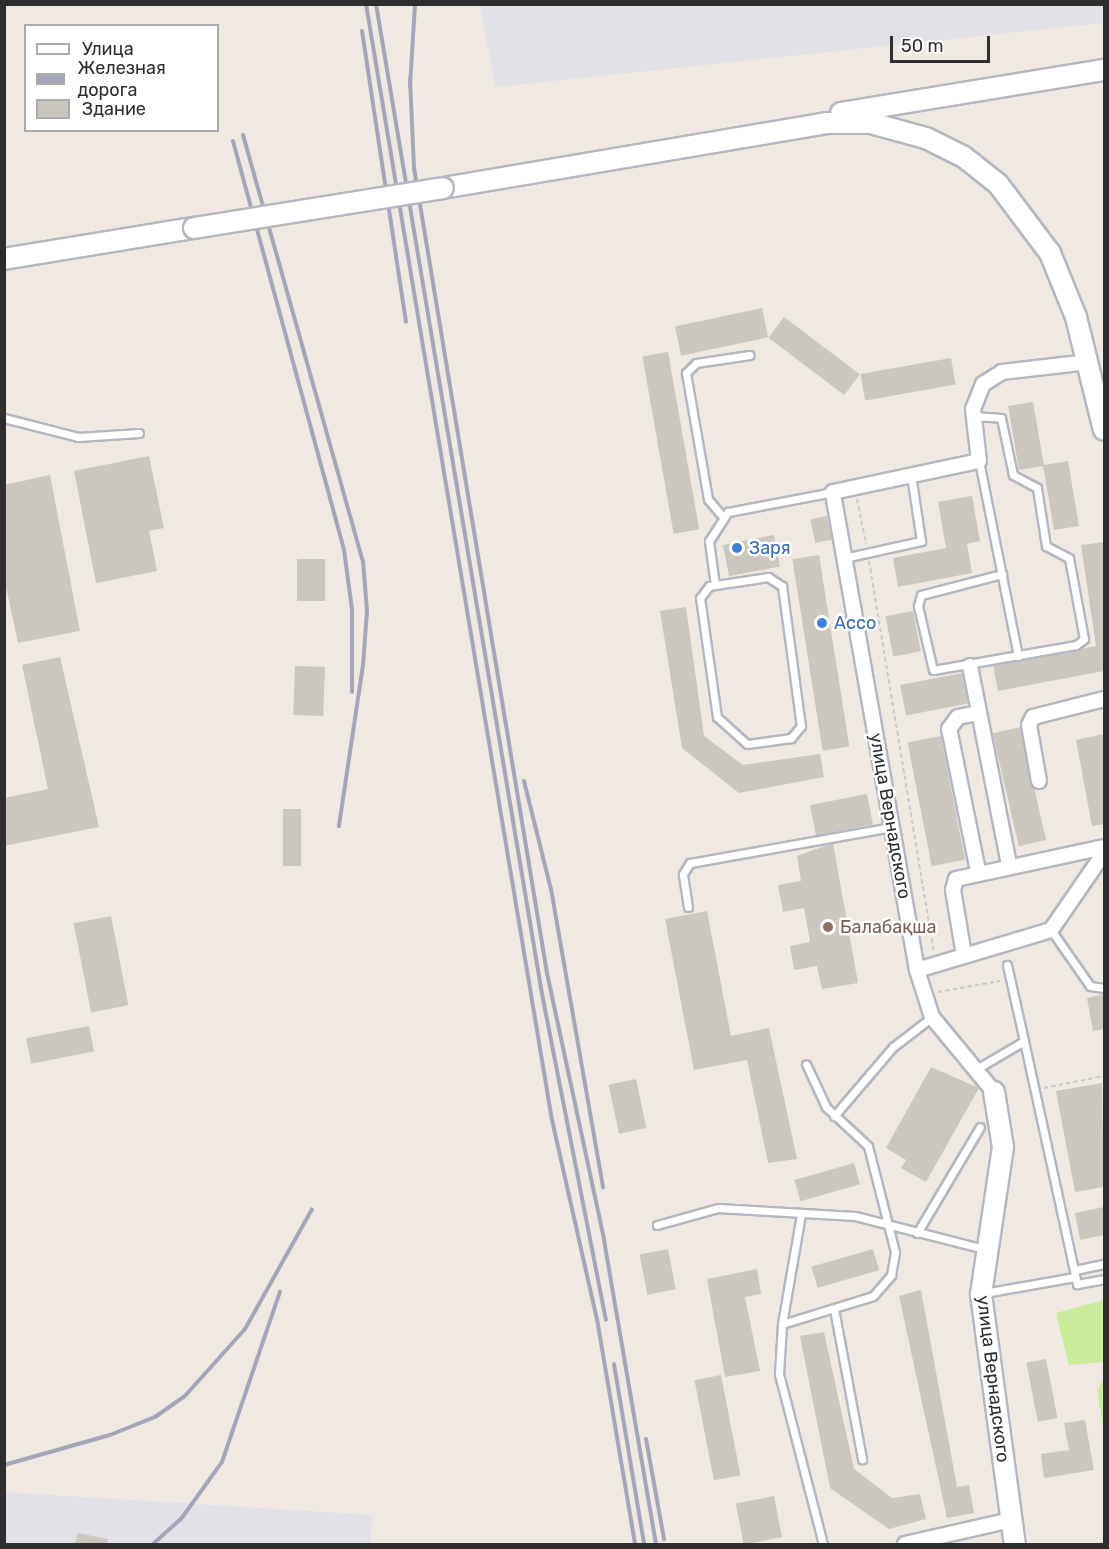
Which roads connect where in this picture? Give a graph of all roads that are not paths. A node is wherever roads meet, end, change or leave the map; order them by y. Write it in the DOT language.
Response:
graph roads {
  1 [pos="1103,70"];
  2 [pos="901,104"];
  3 [pos="827,123"];
  4 [pos="442,181"];
  5 [pos="193,222"];
  6 [pos="4,246"];
  7 [pos="4,259"];
  8 [pos="749,355"];
  9 [pos="1088,362"];
  10 [pos="974,416"];
  11 [pos="4,418"];
  12 [pos="1104,430"];
  13 [pos="139,433"];
  14 [pos="979,461"];
  15 [pos="911,476"];
  16 [pos="832,492"];
  17 [pos="723,517"];
  18 [pos="844,558"];
  19 [pos="1002,574"];
  20 [pos="715,585"];
  21 [pos="1018,657"];
  22 [pos="970,666"];
  23 [pos="1104,699"];
  24 [pos="979,713"];
  25 [pos="1039,781"];
  26 [pos="892,827"];
  27 [pos="1104,846"];
  28 [pos="1104,853"];
  29 [pos="1009,865"];
  30 [pos="978,871"];
  31 [pos="688,907"];
  32 [pos="1052,930"];
  33 [pos="964,955"];
  34 [pos="1007,964"];
  35 [pos="917,970"];
  36 [pos="1104,988"];
  37 [pos="932,1017"];
  38 [pos="1024,1041"];
  39 [pos="806,1064"];
  40 [pos="978,1068"];
  41 [pos="994,1092"];
  42 [pos="834,1116"];
  43 [pos="980,1127"];
  44 [pos="801,1214"];
  45 [pos="890,1223"];
  46 [pos="657,1225"];
  47 [pos="917,1233"];
  48 [pos="984,1249"];
  49 [pos="1104,1264"];
  50 [pos="1076,1273"];
  51 [pos="1104,1280"];
  52 [pos="981,1294"];
  53 [pos="834,1310"];
  54 [pos="782,1324"];
  55 [pos="862,1459"];
  56 [pos="1011,1520"];
  57 [pos="823,1545"];
  58 [pos="905,1545"];
  59 [pos="1015,1545"];
  1 -- 2 [label="street"];
  2 -- 3 [label="street"];
  2 -- 4 [label="street"];
  3 -- 4 [label="street"];
  3 -- 9 [label="street"];
  4 -- 5 [label="street, bridge"];
  5 -- 6 [label="street"];
  5 -- 7 [label="street"];
  8 -- 17 [label="lane"];
  9 -- 10 [label="street"];
  9 -- 12 [label="street"];
  10 -- 14 [label="street"];
  10 -- 21 [label="lane"];
  11 -- 13 [label="lane"];
  14 -- 15 [label="street"];
  14 -- 19 [label="lane"];
  15 -- 16 [label="street"];
  15 -- 18 [label="lane"];
  16 -- 17 [label="lane"];
  16 -- 18 [label="street, улица Вернадского"];
  17 -- 20 [label="lane"];
  18 -- 26 [label="street, улица Вернадского"];
  19 -- 21 [label="lane"];
  19 -- 22 [label="lane"];
  20 -- 20 [label="lane"];
  21 -- 22 [label="lane"];
  22 -- 24 [label="street"];
  23 -- 25 [label="street"];
  24 -- 29 [label="street"];
  24 -- 30 [label="street"];
  26 -- 31 [label="lane"];
  26 -- 35 [label="street, улица Вернадского"];
  27 -- 29 [label="street"];
  28 -- 32 [label="street"];
  29 -- 30 [label="street"];
  30 -- 33 [label="street"];
  32 -- 33 [label="street"];
  32 -- 36 [label="lane"];
  33 -- 35 [label="street"];
  34 -- 38 [label="lane"];
  35 -- 37 [label="street, улица Вернадского"];
  37 -- 40 [label="street, улица Вернадского"];
  37 -- 42 [label="lane"];
  38 -- 40 [label="lane"];
  38 -- 50 [label="lane"];
  39 -- 42 [label="lane"];
  40 -- 41 [label="street, улица Вернадского"];
  41 -- 48 [label="street, улица Вернадского"];
  42 -- 45 [label="lane"];
  43 -- 47 [label="lane"];
  44 -- 45 [label="lane"];
  44 -- 46 [label="lane"];
  44 -- 54 [label="lane"];
  45 -- 47 [label="lane"];
  45 -- 53 [label="lane"];
  47 -- 48 [label="lane"];
  48 -- 52 [label="street, улица Вернадского"];
  49 -- 50 [label="lane"];
  50 -- 51 [label="lane"];
  50 -- 52 [label="lane"];
  52 -- 56 [label="street, улица Вернадского"];
  53 -- 54 [label="lane"];
  53 -- 55 [label="lane"];
  54 -- 57 [label="lane"];
  56 -- 58 [label="street"];
  56 -- 59 [label="street, улица Вернадского"];
}
